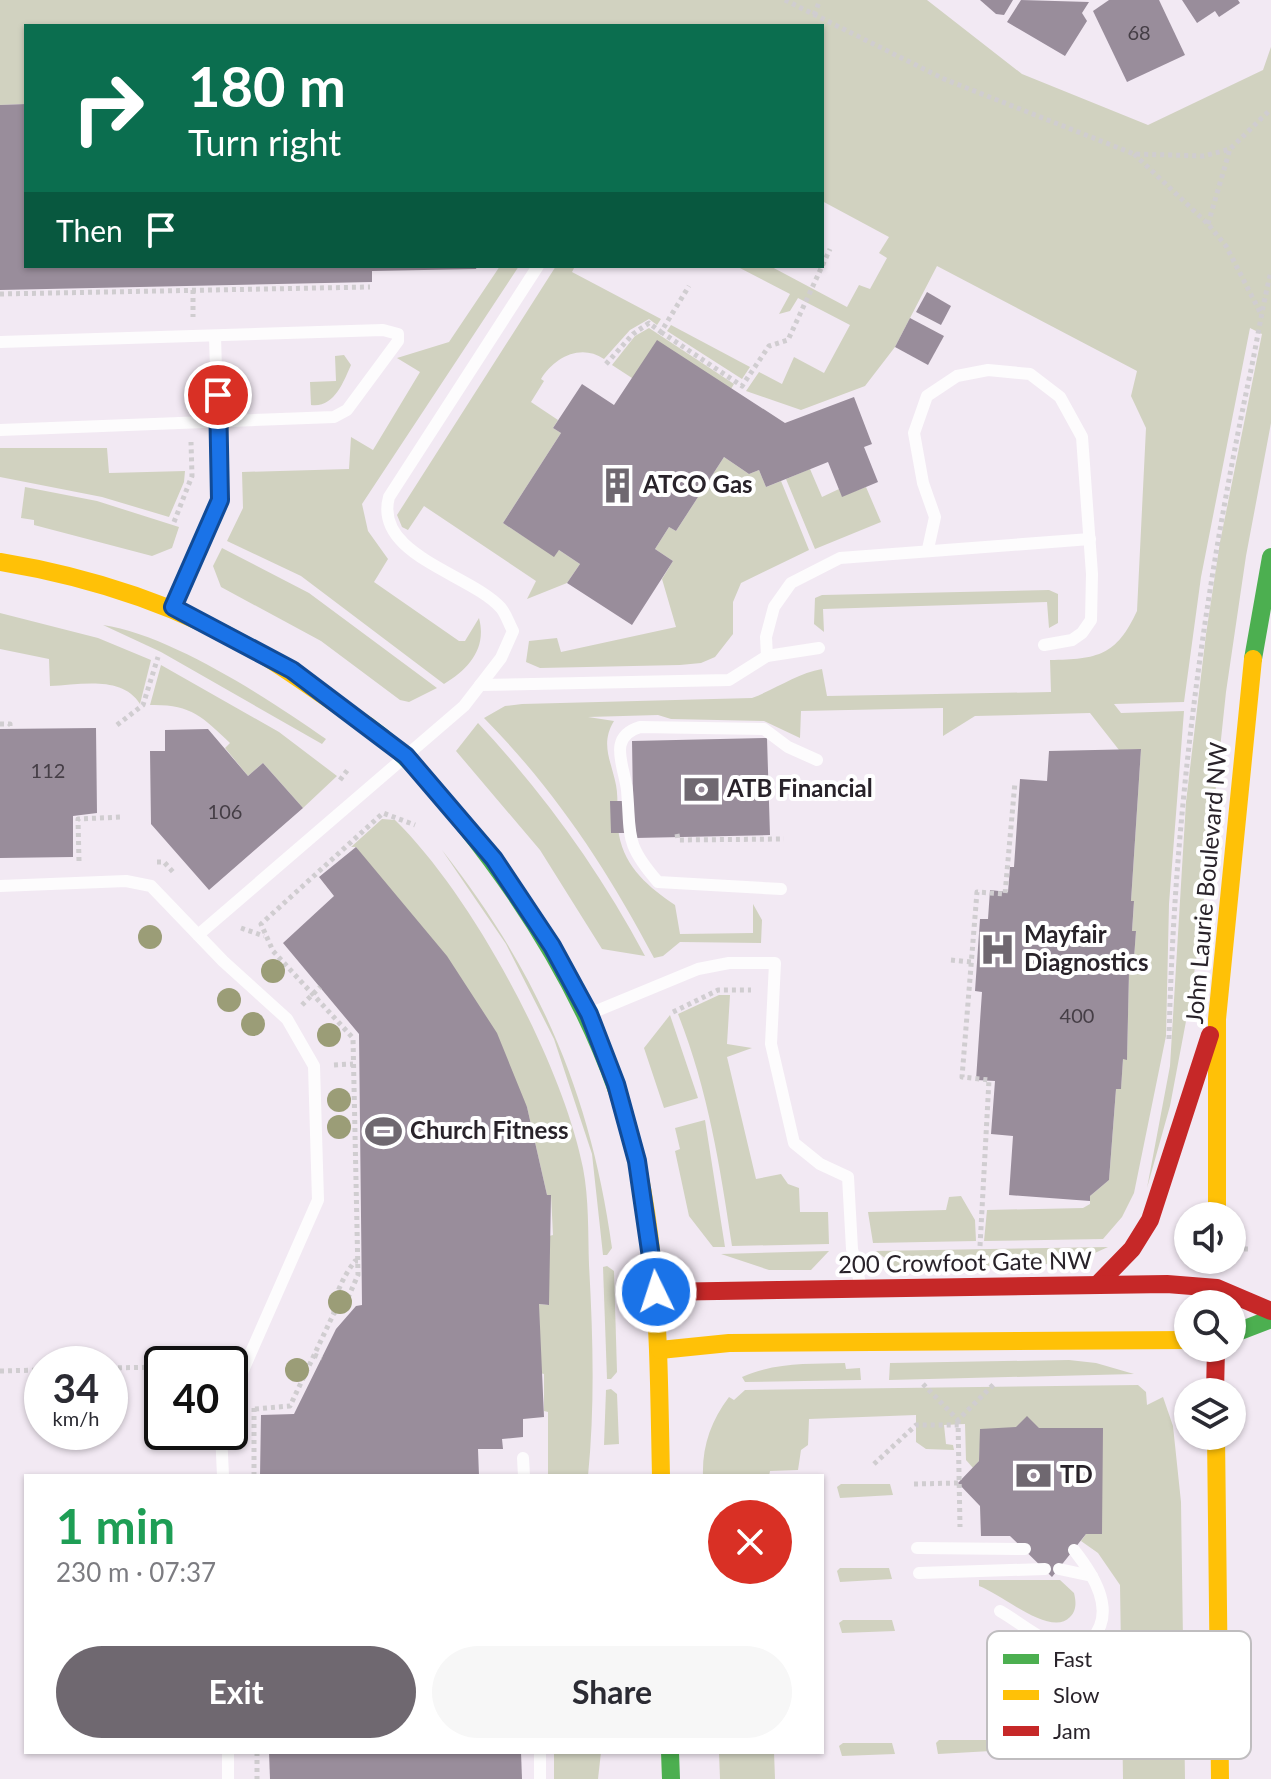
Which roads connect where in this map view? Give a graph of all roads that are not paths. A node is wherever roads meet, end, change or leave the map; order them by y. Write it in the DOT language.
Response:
graph roads {
  1 [pos="537,268"];
  2 [pos="215,337"];
  3 [pos="0,342"];
  4 [pos="219,424"];
  5 [pos="0,430"];
  6 [pos="1090,539"];
  7 [pos="928,549"];
  8 [pos="1271,557"];
  9 [pos="0,562"];
  10 [pos="173,607"];
  11 [pos="1044,645"];
  12 [pos="819,648"];
  13 [pos="767,656"];
  14 [pos="480,685"];
  15 [pos="406,756"];
  16 [pos="817,760"];
  17 [pos="0,886"];
  18 [pos="781,889"];
  19 [pos="198,935"];
  20 [pos="589,1014"];
  21 [pos="1217,1019"];
  22 [pos="1217,1202"];
  23 [pos="1098,1284"];
  24 [pos="1217,1289"];
  25 [pos="861,1290"];
  26 [pos="656,1292"];
  27 [pos="1271,1311"];
  28 [pos="1271,1319"];
  29 [pos="1246,1329"];
  30 [pos="1174,1340"];
  31 [pos="660,1350"];
  32 [pos="248,1359"];
  33 [pos="222,1450"];
  34 [pos="1216,1450"];
  35 [pos="523,1458"];
  36 [pos="223,1474"];
  37 [pos="524,1474"];
  38 [pos="661,1474"];
  39 [pos="917,1548"];
  40 [pos="1025,1549"];
  41 [pos="1074,1550"];
  42 [pos="1045,1569"];
  43 [pos="1059,1569"];
  44 [pos="919,1573"];
  45 [pos="1092,1576"];
  46 [pos="1000,1611"];
  47 [pos="1034,1631"];
  48 [pos="1099,1631"];
  49 [pos="1218,1631"];
  50 [pos="228,1754"];
  51 [pos="540,1754"];
  52 [pos="670,1754"];
  53 [pos="1220,1759"];
  54 [pos="228,1779"];
  55 [pos="540,1779"];
  56 [pos="671,1779"];
  57 [pos="1220,1779"];
  1 -- 14 [label="lane"];
  2 -- 3 [label="lane"];
  2 -- 4 [label="lane"];
  2 -- 4 [label="lane"];
  4 -- 5 [label="lane"];
  4 -- 10 [label="lane"];
  6 -- 7 [label="lane"];
  6 -- 7 [label="lane"];
  6 -- 11 [label="lane"];
  7 -- 13 [label="lane"];
  8 -- 21 [label="street, John Laurie Boulevard NW"];
  9 -- 10 [label="street"];
  10 -- 15 [label="street"];
  12 -- 13 [label="lane"];
  13 -- 14 [label="lane"];
  14 -- 15 [label="lane"];
  15 -- 19 [label="lane"];
  15 -- 20 [label="street"];
  16 -- 18 [label="lane"];
  17 -- 19 [label="lane"];
  19 -- 32 [label="lane"];
  20 -- 25 [label="lane"];
  20 -- 26 [label="street"];
  21 -- 22 [label="street, John Laurie Boulevard NW"];
  21 -- 23 [label="street"];
  23 -- 24 [label="street, 200 Crowfoot Gate NW"];
  23 -- 25 [label="street, 200 Crowfoot Gate NW"];
  24 -- 27 [label="street, 200 Crowfoot Gate NW"];
  25 -- 26 [label="street, 200 Crowfoot Gate NW"];
  26 -- 31 [label="street"];
  28 -- 29 [label="street"];
  30 -- 31 [label="street"];
  31 -- 38 [label="street"];
  33 -- 36 [label="lane"];
  34 -- 49 [label="street"];
  35 -- 37 [label="lane"];
  39 -- 40 [label="lane"];
  41 -- 45 [label="lane"];
  42 -- 44 [label="lane"];
  43 -- 45 [label="lane"];
  45 -- 48 [label="lane"];
  46 -- 47 [label="lane"];
  50 -- 54 [label="lane"];
  51 -- 55 [label="lane"];
  52 -- 56 [label="street"];
  53 -- 57 [label="street"];
}
